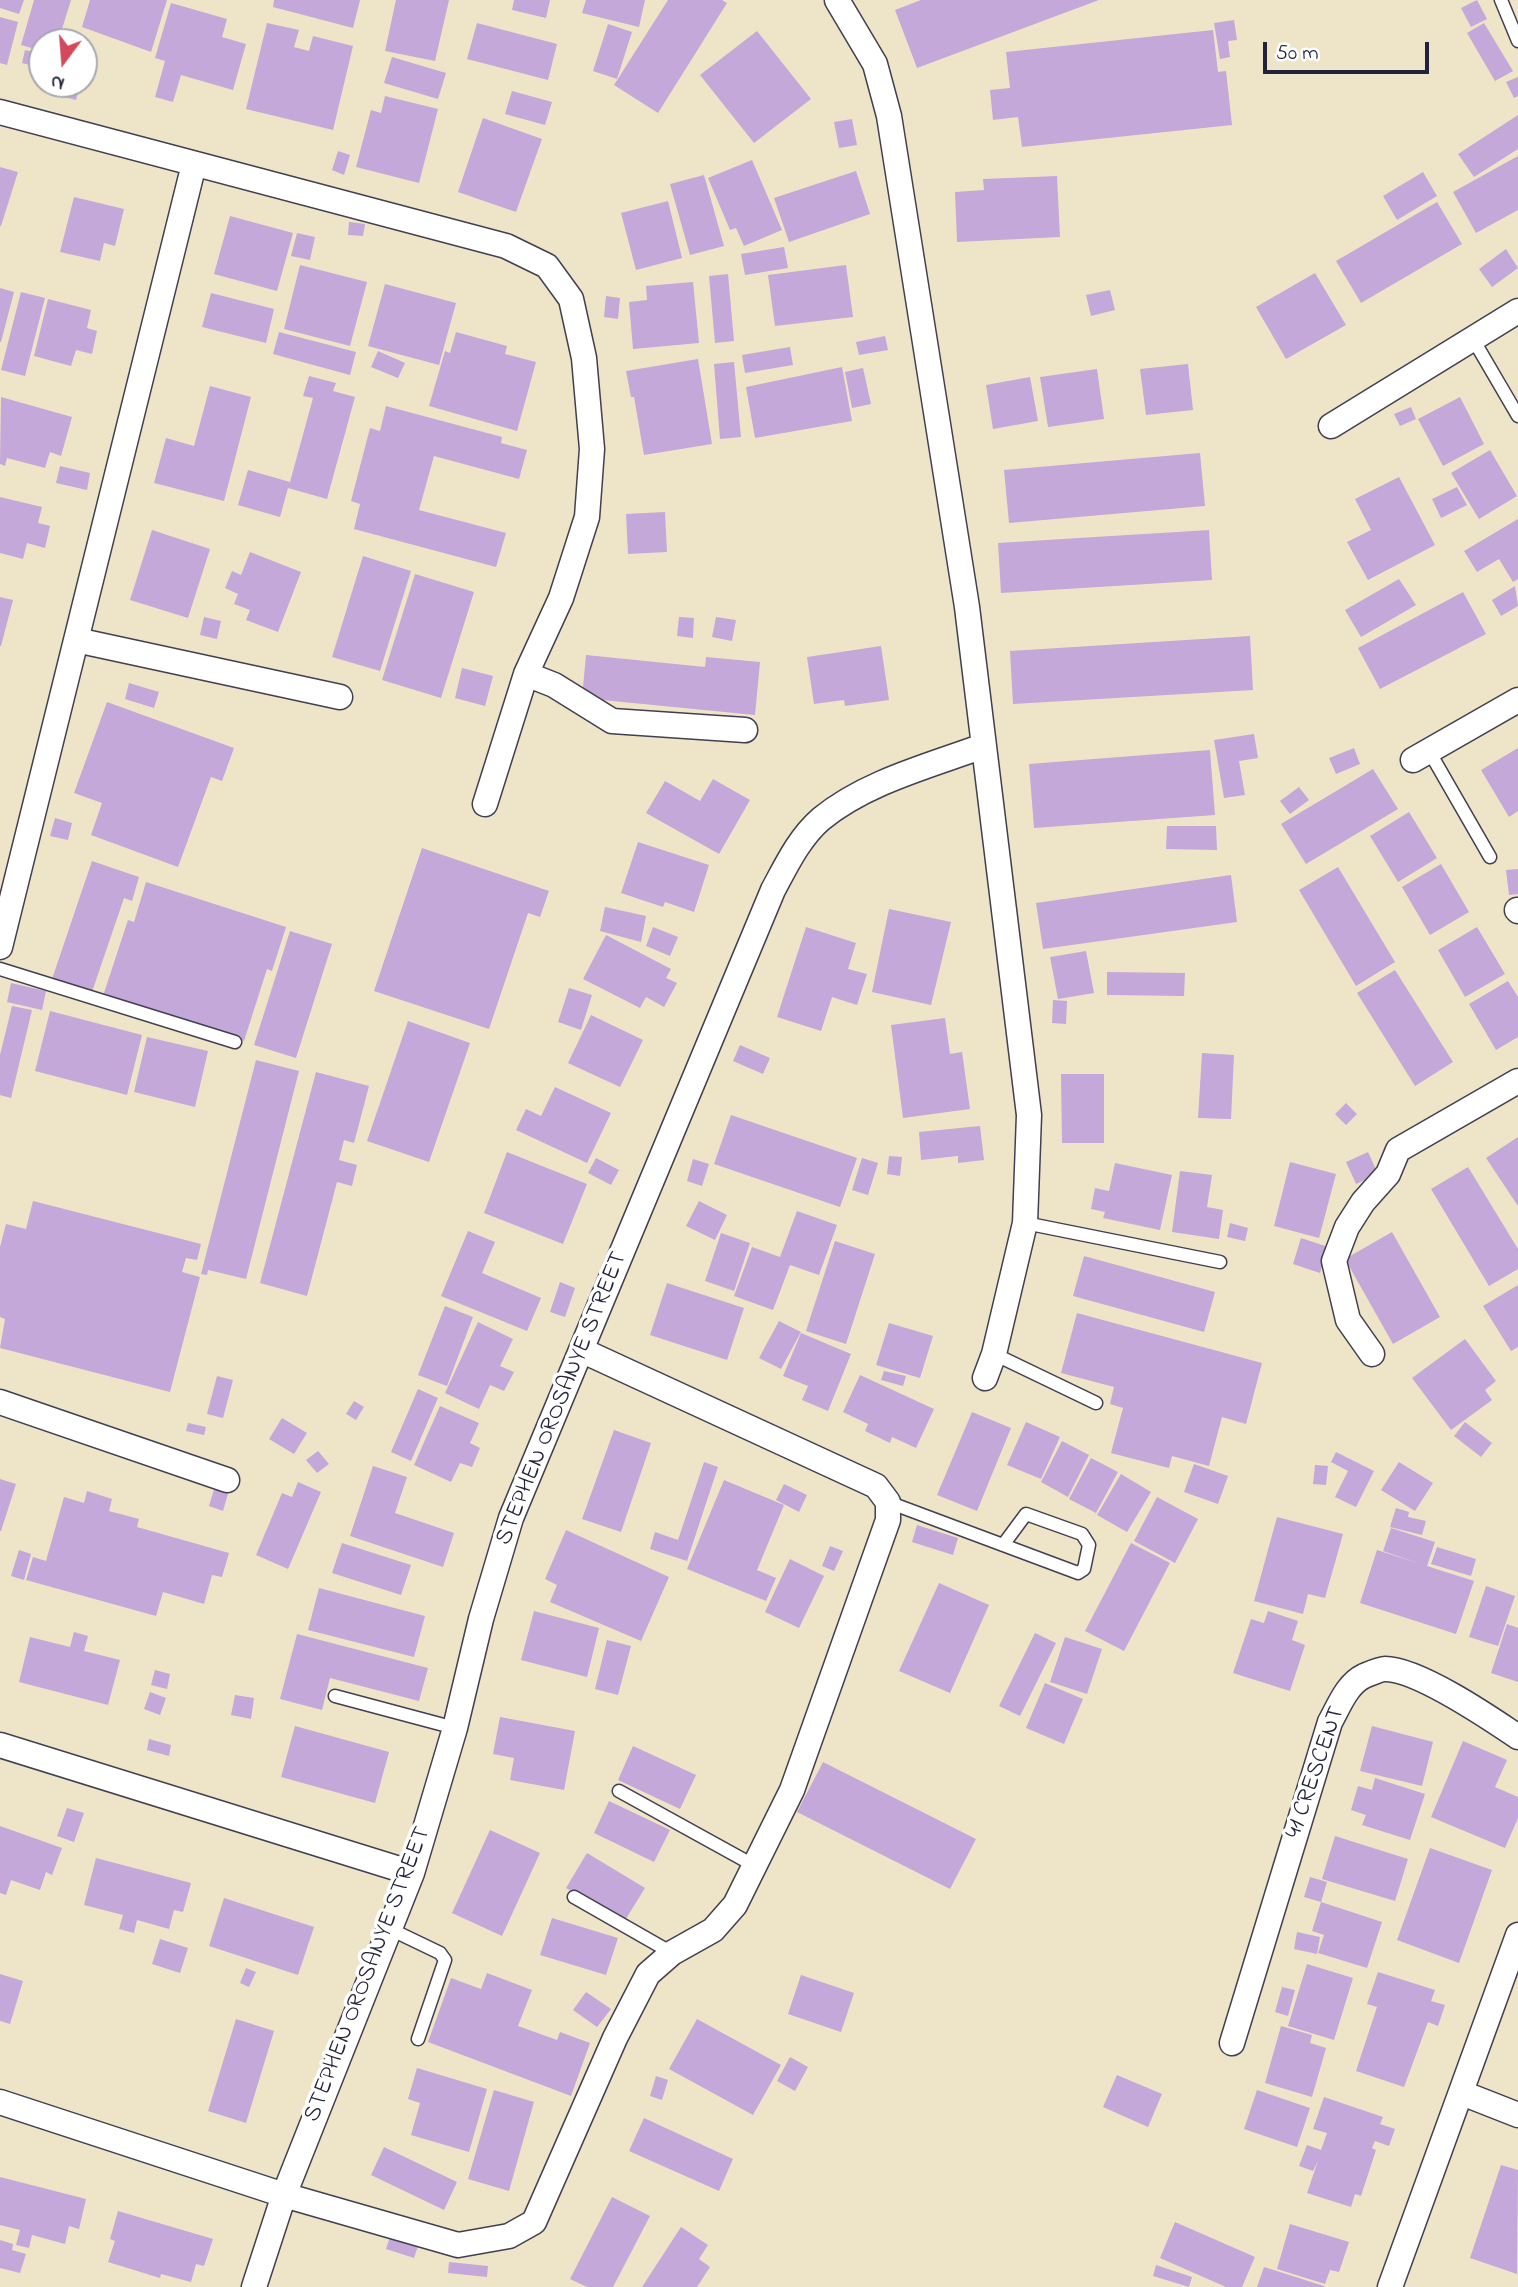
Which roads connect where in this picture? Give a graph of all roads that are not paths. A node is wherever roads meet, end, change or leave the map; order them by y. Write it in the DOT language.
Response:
graph roads {
  1 [pos="837,0"];
  2 [pos="1500,0"];
  3 [pos="1518,41"];
  4 [pos="0,112"];
  5 [pos="194,164"];
  6 [pos="1518,312"];
  7 [pos="1473,339"];
  8 [pos="1518,416"];
  9 [pos="1331,426"];
  10 [pos="76,640"];
  11 [pos="526,674"];
  12 [pos="341,697"];
  13 [pos="1518,700"];
  14 [pos="745,730"];
  15 [pos="983,746"];
  16 [pos="1421,755"];
  17 [pos="485,804"];
  18 [pos="1490,857"];
  19 [pos="0,947"];
  20 [pos="0,969"];
  21 [pos="235,1042"];
  22 [pos="1518,1081"];
  23 [pos="1025,1223"];
  24 [pos="1220,1262"];
  25 [pos="581,1350"];
  26 [pos="994,1354"];
  27 [pos="1372,1354"];
  28 [pos="985,1378"];
  29 [pos="0,1402"];
  30 [pos="1096,1402"];
  31 [pos="227,1480"];
  32 [pos="888,1502"];
  33 [pos="1003,1545"];
  34 [pos="335,1696"];
  35 [pos="456,1728"];
  36 [pos="1518,1737"];
  37 [pos="0,1745"];
  38 [pos="619,1791"];
  39 [pos="755,1866"];
  40 [pos="412,1873"];
  41 [pos="574,1897"];
  42 [pos="390,1929"];
  43 [pos="1518,1935"];
  44 [pos="672,1953"];
  45 [pos="418,2039"];
  46 [pos="1232,2043"];
  47 [pos="1462,2093"];
  48 [pos="0,2102"];
  49 [pos="1518,2115"];
  50 [pos="284,2195"];
  51 [pos="254,2287"];
  52 [pos="1390,2287"];
  1 -- 15 [label="street"];
  2 -- 3 [label="lane"];
  4 -- 5 [label="street"];
  5 -- 10 [label="street"];
  5 -- 11 [label="street"];
  6 -- 7 [label="street"];
  7 -- 8 [label="lane"];
  7 -- 9 [label="street"];
  10 -- 12 [label="street"];
  10 -- 19 [label="street"];
  11 -- 14 [label="street"];
  11 -- 17 [label="street"];
  13 -- 16 [label="street"];
  15 -- 23 [label="street"];
  15 -- 25 [label="street, STEPHEN OROSANYE STREET"];
  16 -- 18 [label="lane"];
  20 -- 21 [label="lane"];
  22 -- 27 [label="street"];
  23 -- 24 [label="lane"];
  23 -- 26 [label="street"];
  25 -- 32 [label="street"];
  25 -- 35 [label="street, STEPHEN OROSANYE STREET"];
  26 -- 28 [label="street"];
  26 -- 30 [label="lane"];
  29 -- 31 [label="street"];
  32 -- 33 [label="lane"];
  32 -- 39 [label="street"];
  33 -- 33 [label="lane"];
  34 -- 35 [label="lane"];
  35 -- 40 [label="street, STEPHEN OROSANYE STREET"];
  36 -- 46 [label="street, 41 CRESCENT"];
  37 -- 40 [label="street"];
  38 -- 39 [label="lane"];
  39 -- 44 [label="street"];
  40 -- 42 [label="street, STEPHEN OROSANYE STREET"];
  41 -- 44 [label="lane"];
  42 -- 45 [label="lane"];
  42 -- 50 [label="street, STEPHEN OROSANYE STREET"];
  43 -- 47 [label="street"];
  44 -- 50 [label="street"];
  47 -- 49 [label="street"];
  47 -- 52 [label="street"];
  48 -- 50 [label="street"];
  50 -- 51 [label="street, STEPHEN OROSANYE STREET"];
}
